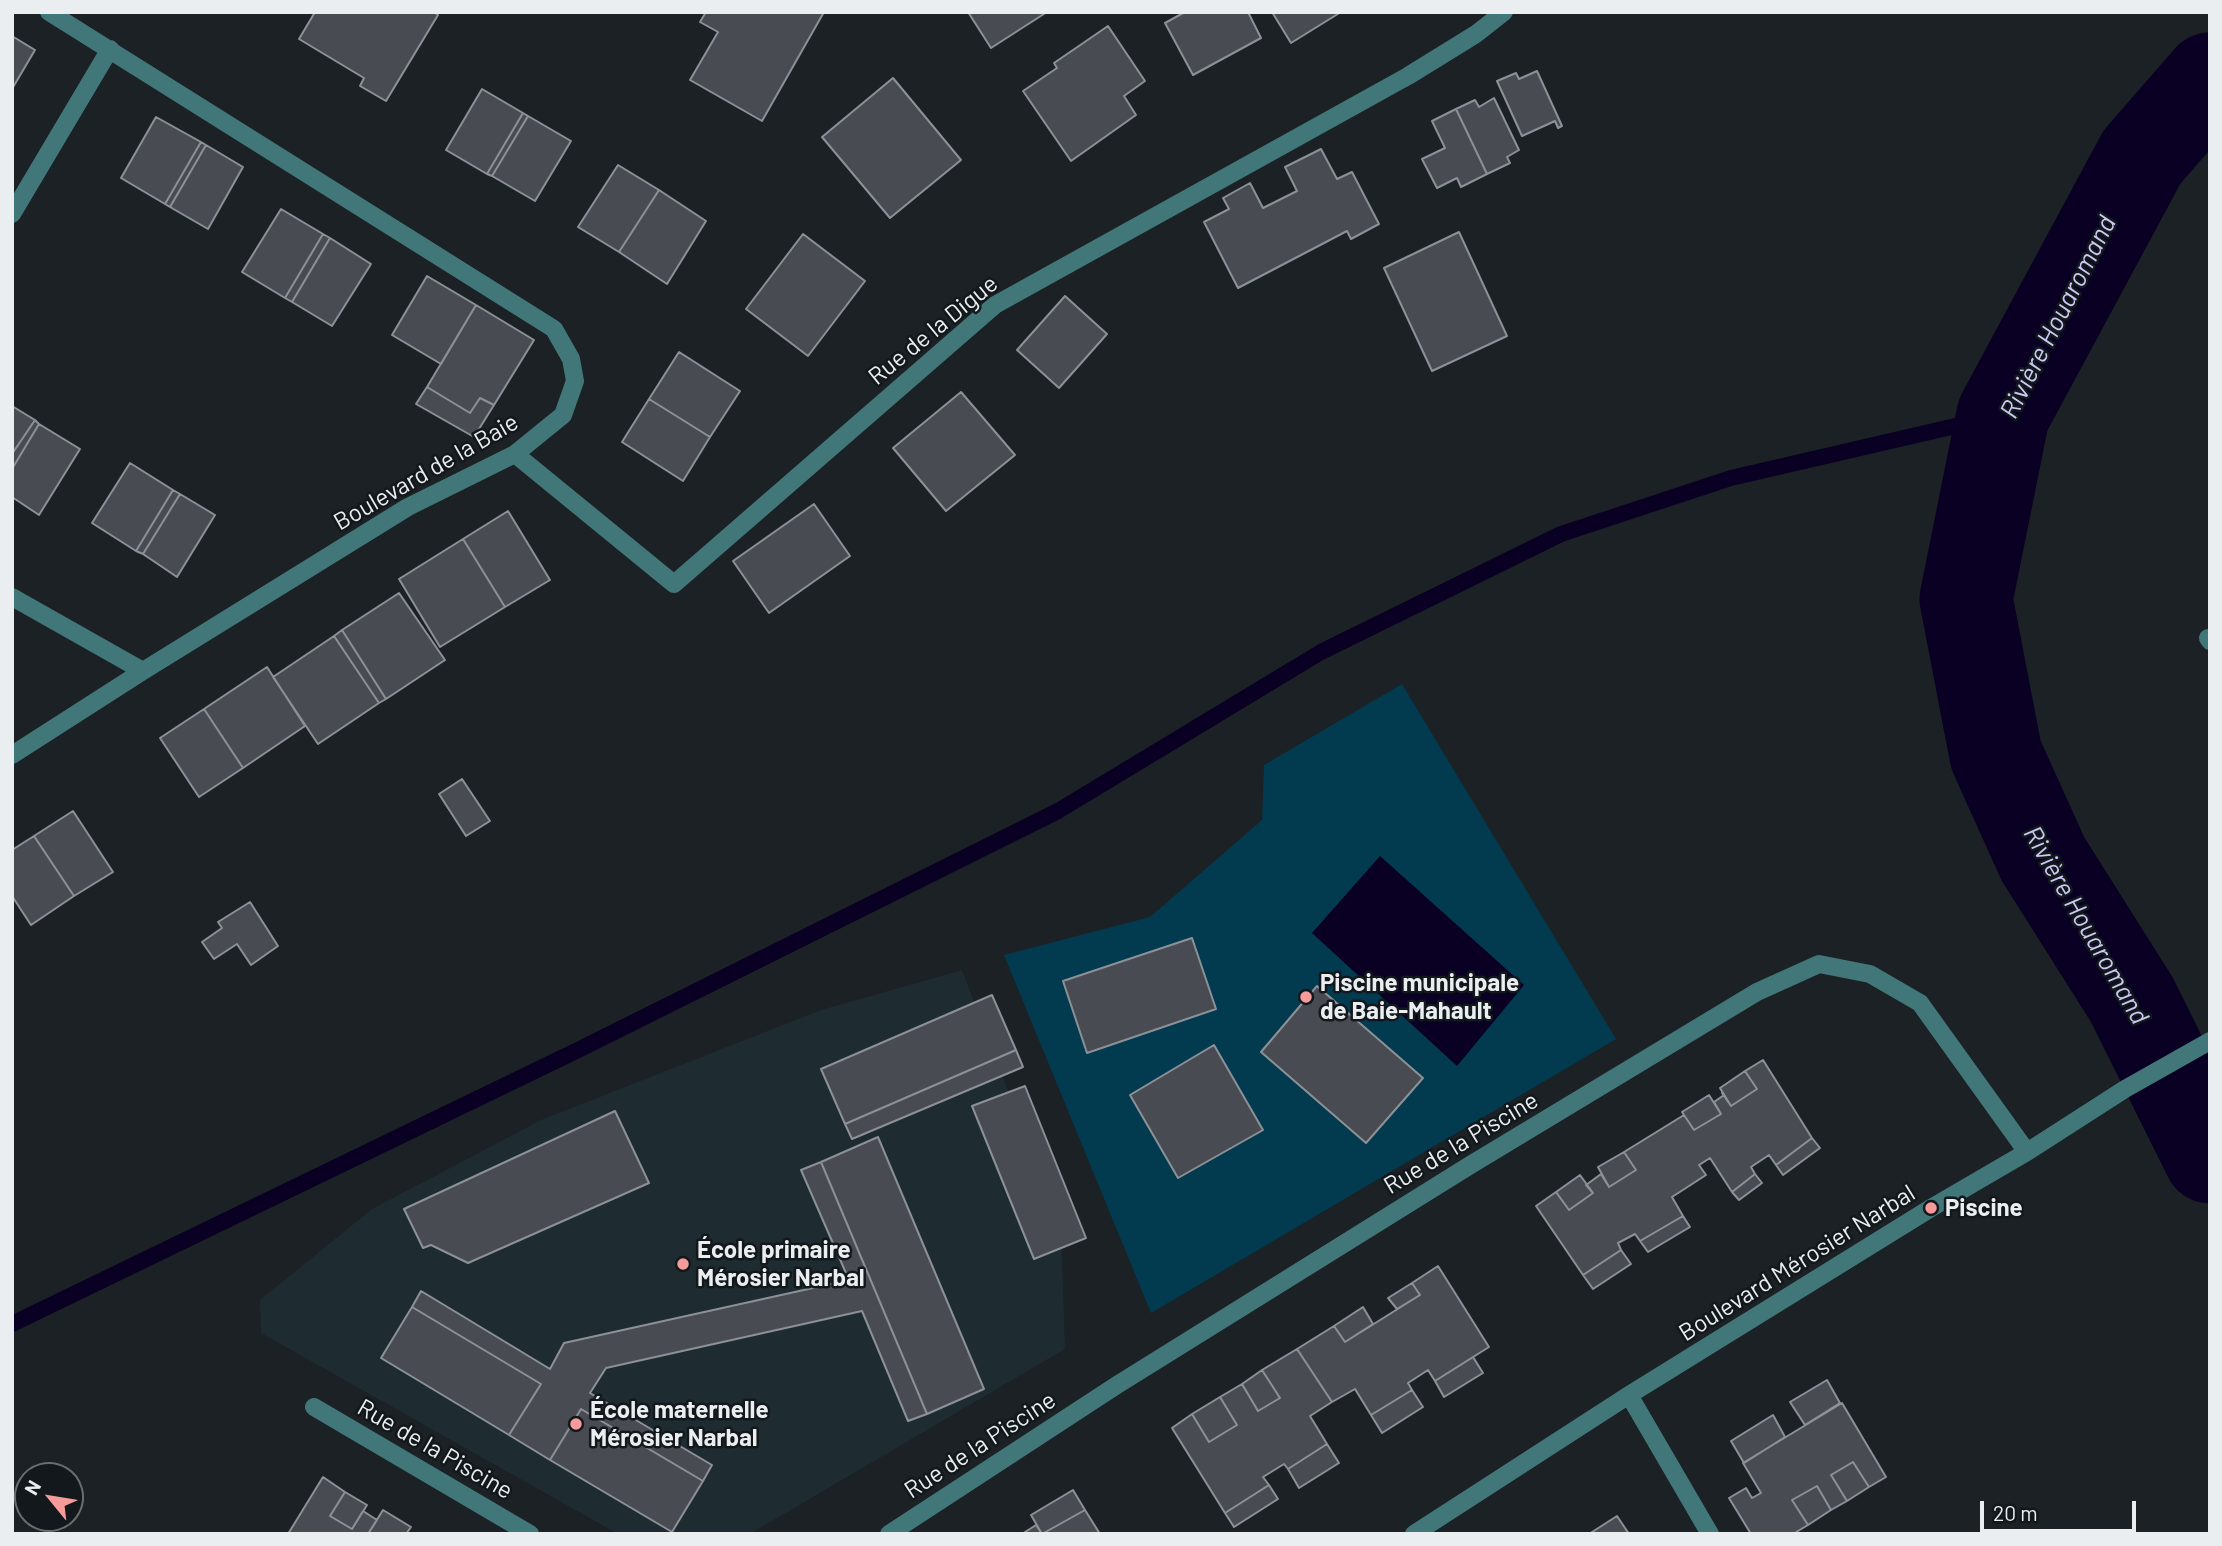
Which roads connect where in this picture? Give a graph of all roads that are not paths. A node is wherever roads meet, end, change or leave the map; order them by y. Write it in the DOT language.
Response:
graph roads {
  1 [pos="49,12"];
  2 [pos="1504,12"];
  3 [pos="110,49"];
  4 [pos="12,214"];
  5 [pos="515,454"];
  6 [pos="12,597"];
  7 [pos="142,671"];
  8 [pos="12,755"];
  9 [pos="2210,1041"];
  10 [pos="2027,1152"];
  11 [pos="1629,1395"];
  12 [pos="314,1407"];
  13 [pos="530,1534"];
  14 [pos="889,1534"];
  15 [pos="1414,1534"];
  16 [pos="1710,1534"];
  1 -- 3 [label="street, Boulevard de la Baie"];
  2 -- 5 [label="street, Rue de la Digue"];
  3 -- 4 [label="street"];
  3 -- 5 [label="street, Boulevard de la Baie"];
  5 -- 7 [label="street, Boulevard de la Baie"];
  6 -- 7 [label="street"];
  7 -- 8 [label="street, Boulevard de la Baie"];
  9 -- 10 [label="street, Boulevard Mérosier Narbal"];
  10 -- 11 [label="street, Boulevard Mérosier Narbal"];
  10 -- 14 [label="street, Rue de la Piscine"];
  11 -- 15 [label="street, Boulevard Mérosier Narbal"];
  11 -- 16 [label="street"];
  12 -- 13 [label="street, Rue de la Piscine"];
}
